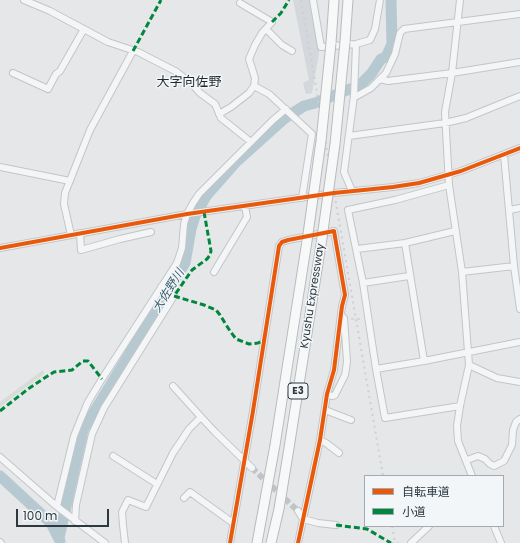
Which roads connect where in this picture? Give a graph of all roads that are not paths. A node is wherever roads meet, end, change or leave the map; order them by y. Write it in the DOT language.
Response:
graph roads {
  1 [pos="24,0"];
  2 [pos="313,0"];
  3 [pos="334,0"];
  4 [pos="348,0"];
  5 [pos="380,0"];
  6 [pos="460,0"];
  7 [pos="240,3"];
  8 [pos="520,14"];
  9 [pos="457,22"];
  10 [pos="84,29"];
  11 [pos="266,29"];
  12 [pos="356,44"];
  13 [pos="133,50"];
  14 [pos="292,52"];
  15 [pos="520,62"];
  16 [pos="13,73"];
  17 [pos="452,73"];
  18 [pos="380,79"];
  19 [pos="254,86"];
  20 [pos="354,96"];
  21 [pos="520,96"];
  22 [pos="286,109"];
  23 [pos="219,114"];
  24 [pos="446,123"];
  25 [pos="349,136"];
  26 [pos="251,142"];
  27 [pos="520,148"];
  28 [pos="504,155"];
  29 [pos="0,167"];
  30 [pos="448,175"];
  31 [pos="70,181"];
  32 [pos="449,185"];
  33 [pos="393,187"];
  34 [pos="352,191"];
  35 [pos="302,198"];
  36 [pos="396,200"];
  37 [pos="245,206"];
  38 [pos="520,208"];
  39 [pos="510,210"];
  40 [pos="187,214"];
  41 [pos="455,231"];
  42 [pos="150,232"];
  43 [pos="80,233"];
  44 [pos="70,235"];
  45 [pos="405,243"];
  46 [pos="0,248"];
  47 [pos="356,249"];
  48 [pos="514,266"];
  49 [pos="214,272"];
  50 [pos="462,272"];
  51 [pos="410,276"];
  52 [pos="363,283"];
  53 [pos="161,287"];
  54 [pos="520,308"];
  55 [pos="342,317"];
  56 [pos="520,342"];
  57 [pos="468,352"];
  58 [pos="424,361"];
  59 [pos="469,365"];
  60 [pos="376,369"];
  61 [pos="520,382"];
  62 [pos="172,386"];
  63 [pos="327,396"];
  64 [pos="460,406"];
  65 [pos="325,410"];
  66 [pos="201,417"];
  67 [pos="520,419"];
  68 [pos="351,420"];
  69 [pos="320,440"];
  70 [pos="339,453"];
  71 [pos="113,456"];
  72 [pos="0,457"];
  73 [pos="467,460"];
  74 [pos="244,461"];
  75 [pos="252,468"];
  76 [pos="472,475"];
  77 [pos="157,484"];
  78 [pos="184,498"];
  79 [pos="57,507"];
  80 [pos="298,511"];
  81 [pos="303,519"];
  82 [pos="74,520"];
  83 [pos="234,523"];
  84 [pos="336,525"];
  85 [pos="428,527"];
  86 [pos="494,527"];
  87 [pos="105,543"];
  88 [pos="125,543"];
  89 [pos="230,543"];
  90 [pos="257,543"];
  91 [pos="271,543"];
  92 [pos="298,543"];
  93 [pos="411,543"];
  94 [pos="501,543"];
  1 -- 10 [label="street"];
  2 -- 12 [label="street"];
  3 -- 90 [label="highway, Kyushu Expressway / E3, bridge"];
  4 -- 91 [label="highway, Kyushu Expressway / E3, bridge"];
  5 -- 12 [label="street"];
  6 -- 9 [label="street"];
  7 -- 11 [label="street"];
  8 -- 9 [label="street"];
  9 -- 17 [label="street"];
  9 -- 18 [label="street"];
  10 -- 13 [label="street"];
  10 -- 16 [label="street"];
  11 -- 14 [label="street"];
  11 -- 19 [label="street"];
  12 -- 20 [label="street"];
  13 -- 23 [label="street"];
  13 -- 31 [label="street"];
  15 -- 17 [label="street"];
  17 -- 18 [label="street"];
  17 -- 24 [label="street"];
  18 -- 20 [label="street"];
  19 -- 22 [label="street"];
  19 -- 23 [label="street"];
  20 -- 25 [label="street"];
  21 -- 24 [label="street"];
  22 -- 26 [label="street"];
  22 -- 35 [label="street"];
  23 -- 26 [label="street"];
  24 -- 25 [label="street"];
  24 -- 30 [label="street"];
  25 -- 34 [label="street"];
  26 -- 40 [label="street"];
  27 -- 28 [label="street"];
  28 -- 30 [label="street"];
  28 -- 39 [label="street"];
  29 -- 31 [label="street"];
  30 -- 32 [label="street"];
  30 -- 33 [label="street"];
  31 -- 44 [label="street"];
  32 -- 36 [label="street"];
  32 -- 41 [label="street"];
  33 -- 34 [label="street"];
  33 -- 36 [label="street"];
  34 -- 35 [label="street"];
  35 -- 37 [label="street"];
  36 -- 47 [label="street"];
  37 -- 40 [label="street"];
  37 -- 49 [label="street"];
  38 -- 39 [label="street"];
  39 -- 48 [label="street"];
  40 -- 43 [label="street"];
  40 -- 53 [label="street"];
  41 -- 45 [label="street"];
  41 -- 50 [label="street"];
  42 -- 43 [label="street"];
  43 -- 44 [label="street"];
  44 -- 46 [label="street"];
  45 -- 47 [label="street"];
  45 -- 51 [label="street"];
  47 -- 52 [label="street"];
  48 -- 50 [label="street"];
  48 -- 54 [label="street"];
  50 -- 57 [label="street"];
  51 -- 52 [label="street"];
  51 -- 58 [label="street"];
  52 -- 60 [label="street"];
  53 -- 79 [label="street"];
  53 -- 82 [label="street"];
  55 -- 63 [label="street"];
  55 -- 63 [label="street"];
  55 -- 74 [label="street"];
  56 -- 57 [label="street"];
  57 -- 58 [label="street"];
  57 -- 59 [label="street"];
  58 -- 60 [label="street"];
  59 -- 61 [label="street"];
  59 -- 64 [label="street"];
  60 -- 64 [label="street"];
  62 -- 66 [label="street"];
  63 -- 65 [label="street"];
  64 -- 73 [label="street"];
  65 -- 68 [label="street"];
  65 -- 69 [label="street"];
  66 -- 74 [label="street"];
  66 -- 77 [label="street"];
  67 -- 73 [label="street"];
  69 -- 70 [label="street"];
  69 -- 81 [label="street"];
  71 -- 77 [label="street"];
  72 -- 79 [label="street"];
  73 -- 76 [label="street"];
  74 -- 75 [label="street"];
  74 -- 83 [label="street"];
  77 -- 88 [label="street"];
  78 -- 83 [label="street"];
  79 -- 82 [label="street"];
  80 -- 81 [label="street"];
  81 -- 84 [label="street"];
  81 -- 92 [label="street"];
  82 -- 87 [label="street"];
  83 -- 89 [label="street"];
  85 -- 93 [label="street"];
  86 -- 94 [label="street"];
}
